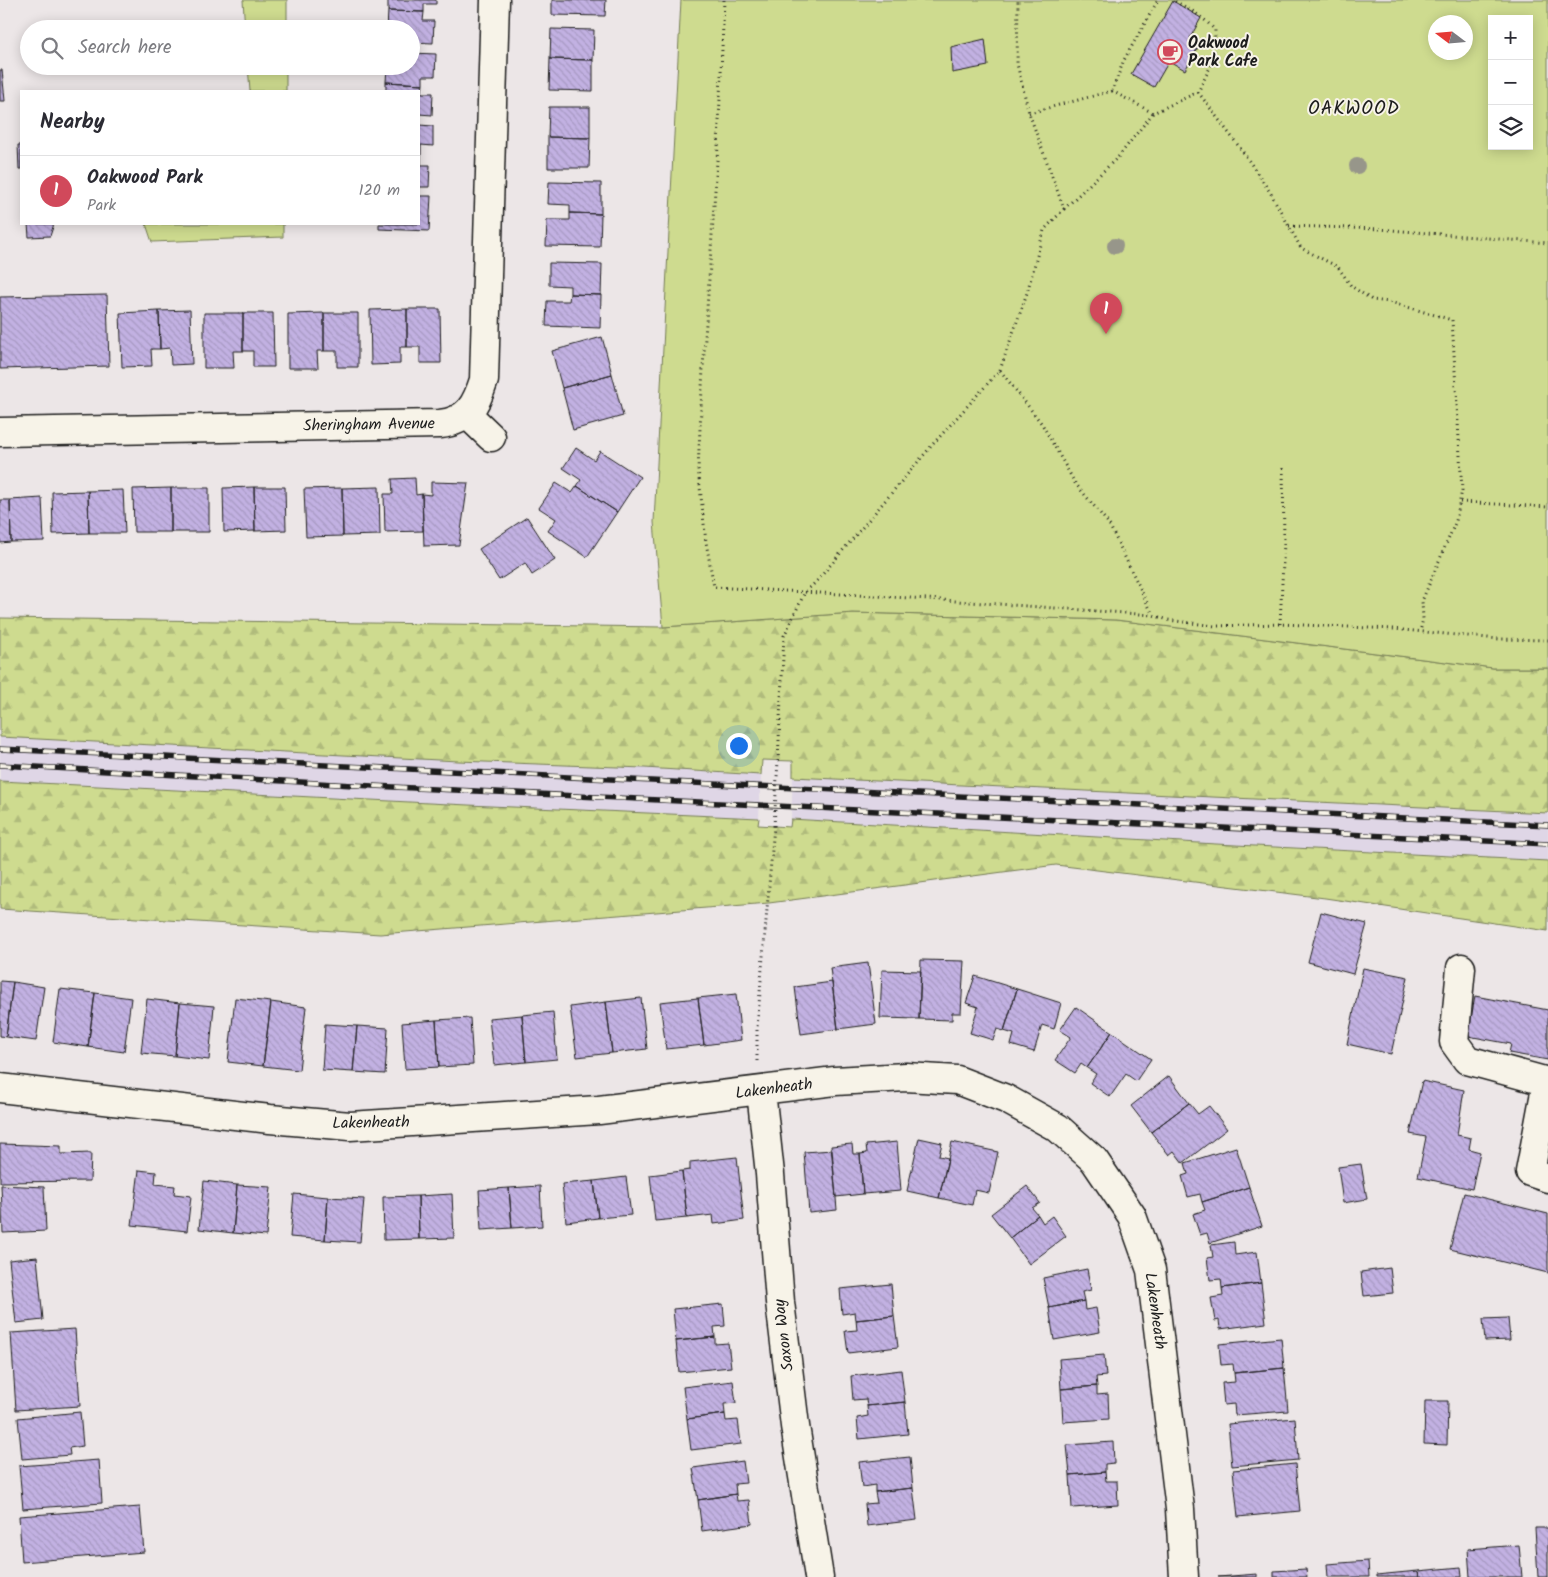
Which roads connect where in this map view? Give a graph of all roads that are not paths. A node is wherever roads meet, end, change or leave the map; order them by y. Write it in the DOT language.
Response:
graph roads {
  1 [pos="495,0"];
  2 [pos="467,414"];
  3 [pos="0,432"];
  4 [pos="492,437"];
  5 [pos="1461,968"];
  6 [pos="1548,1082"];
  7 [pos="0,1088"];
  8 [pos="761,1091"];
  9 [pos="1548,1178"];
  10 [pos="820,1577"];
  11 [pos="1184,1577"];
  1 -- 2 [label="street"];
  2 -- 3 [label="street, Sheringham Avenue"];
  2 -- 4 [label="street"];
  5 -- 6 [label="street"];
  6 -- 9 [label="street"];
  7 -- 8 [label="street, Lakenheath"];
  8 -- 10 [label="street, Saxon Way"];
  8 -- 11 [label="street, Lakenheath"];
}
